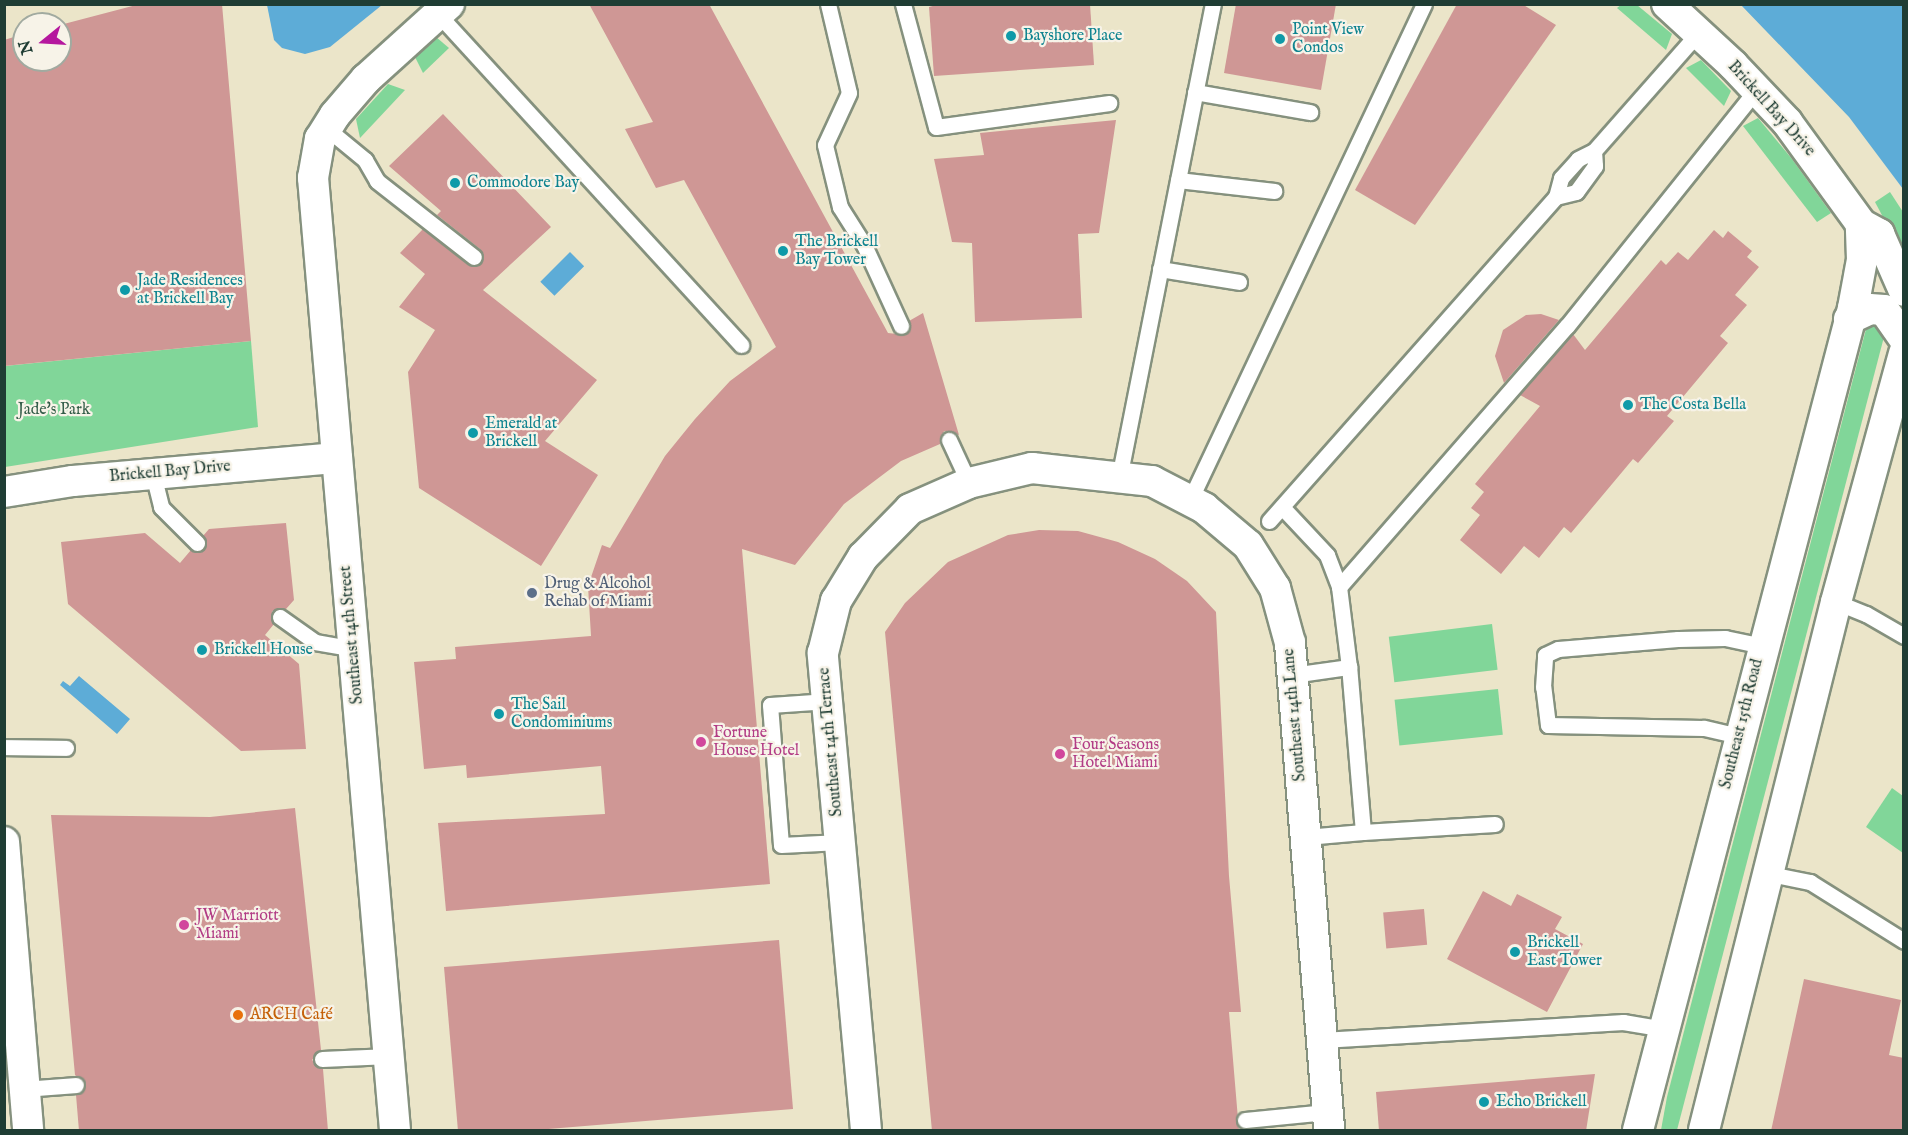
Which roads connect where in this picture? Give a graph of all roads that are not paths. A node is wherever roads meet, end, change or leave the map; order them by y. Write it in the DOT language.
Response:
graph roads {
  1 [pos="828,4"];
  2 [pos="903,4"];
  3 [pos="1213,4"];
  4 [pos="1424,4"];
  5 [pos="1667,4"];
  6 [pos="444,9"];
  7 [pos="1699,32"];
  8 [pos="1757,89"];
  9 [pos="1196,92"];
  10 [pos="1109,103"];
  11 [pos="1310,112"];
  12 [pos="322,133"];
  13 [pos="1178,180"];
  14 [pos="1274,192"];
  15 [pos="1861,224"];
  16 [pos="474,257"];
  17 [pos="1160,269"];
  18 [pos="1239,282"];
  19 [pos="1904,291"];
  20 [pos="1849,319"];
  21 [pos="901,326"];
  22 [pos="1904,339"];
  23 [pos="741,345"];
  24 [pos="1904,353"];
  25 [pos="949,440"];
  26 [pos="337,458"];
  27 [pos="1032,468"];
  28 [pos="153,474"];
  29 [pos="1119,478"];
  30 [pos="969,483"];
  31 [pos="4,492"];
  32 [pos="1190,500"];
  33 [pos="1282,507"];
  34 [pos="1269,521"];
  35 [pos="197,543"];
  36 [pos="1339,587"];
  37 [pos="1836,602"];
  38 [pos="280,616"];
  39 [pos="1904,636"];
  40 [pos="1762,646"];
  41 [pos="354,649"];
  42 [pos="1349,666"];
  43 [pos="1292,675"];
  44 [pos="828,701"];
  45 [pos="1738,736"];
  46 [pos="4,747"];
  47 [pos="66,748"];
  48 [pos="1495,824"];
  49 [pos="1363,832"];
  50 [pos="1306,837"];
  51 [pos="4,842"];
  52 [pos="840,842"];
  53 [pos="1770,874"];
  54 [pos="1904,941"];
  55 [pos="1665,1029"];
  56 [pos="1322,1040"];
  57 [pos="389,1056"];
  58 [pos="322,1059"];
  59 [pos="76,1085"];
  60 [pos="24,1089"];
  61 [pos="1245,1120"];
  62 [pos="1328,1121"];
  63 [pos="28,1131"];
  64 [pos="395,1131"];
  65 [pos="866,1131"];
  66 [pos="1638,1131"];
  67 [pos="1704,1131"];
  1 -- 21 [label="lane"];
  2 -- 10 [label="lane"];
  3 -- 9 [label="lane"];
  4 -- 32 [label="lane"];
  5 -- 7 [label="street, Brickell Bay Drive"];
  6 -- 12 [label="street"];
  6 -- 23 [label="lane"];
  7 -- 8 [label="street, Brickell Bay Drive"];
  7 -- 33 [label="lane"];
  8 -- 15 [label="street, Brickell Bay Drive"];
  8 -- 36 [label="lane"];
  9 -- 11 [label="lane"];
  9 -- 13 [label="lane"];
  12 -- 16 [label="lane"];
  12 -- 26 [label="street, Southeast 14th Street"];
  13 -- 14 [label="lane"];
  13 -- 17 [label="lane"];
  15 -- 19 [label="street"];
  15 -- 20 [label="street, Southeast 15th Road"];
  17 -- 18 [label="lane"];
  17 -- 29 [label="lane"];
  20 -- 22 [label="street"];
  20 -- 40 [label="street, Southeast 15th Road"];
  24 -- 37 [label="street"];
  25 -- 30 [label="lane"];
  26 -- 28 [label="street, Brickell Bay Drive"];
  26 -- 41 [label="street, Southeast 14th Street"];
  27 -- 29 [label="street, Southeast 14th Lane"];
  27 -- 30 [label="street, Southeast 14th Terrace"];
  28 -- 31 [label="street, Brickell Bay Drive"];
  28 -- 35 [label="lane"];
  29 -- 32 [label="street, Southeast 14th Lane"];
  30 -- 44 [label="street, Southeast 14th Terrace"];
  32 -- 43 [label="street, Southeast 14th Lane"];
  33 -- 34 [label="lane"];
  33 -- 36 [label="lane"];
  36 -- 42 [label="lane"];
  37 -- 39 [label="lane"];
  37 -- 53 [label="street"];
  38 -- 41 [label="lane"];
  40 -- 45 [label="street, Southeast 15th Road"];
  40 -- 45 [label="lane"];
  41 -- 57 [label="street, Southeast 14th Street"];
  42 -- 43 [label="lane"];
  42 -- 49 [label="lane"];
  43 -- 50 [label="street, Southeast 14th Lane"];
  44 -- 52 [label="street, Southeast 14th Terrace"];
  44 -- 52 [label="lane"];
  45 -- 55 [label="street, Southeast 15th Road"];
  46 -- 47 [label="lane"];
  48 -- 49 [label="lane"];
  49 -- 50 [label="lane"];
  50 -- 56 [label="street, Southeast 14th Lane"];
  51 -- 60 [label="street"];
  52 -- 65 [label="street, Southeast 14th Terrace"];
  53 -- 54 [label="lane"];
  53 -- 67 [label="street"];
  55 -- 56 [label="lane"];
  55 -- 66 [label="street, Southeast 15th Road"];
  56 -- 62 [label="street, Southeast 14th Lane"];
  57 -- 58 [label="lane"];
  57 -- 64 [label="street, Southeast 14th Street"];
  59 -- 60 [label="lane"];
  60 -- 63 [label="street"];
  61 -- 62 [label="lane"];
}
